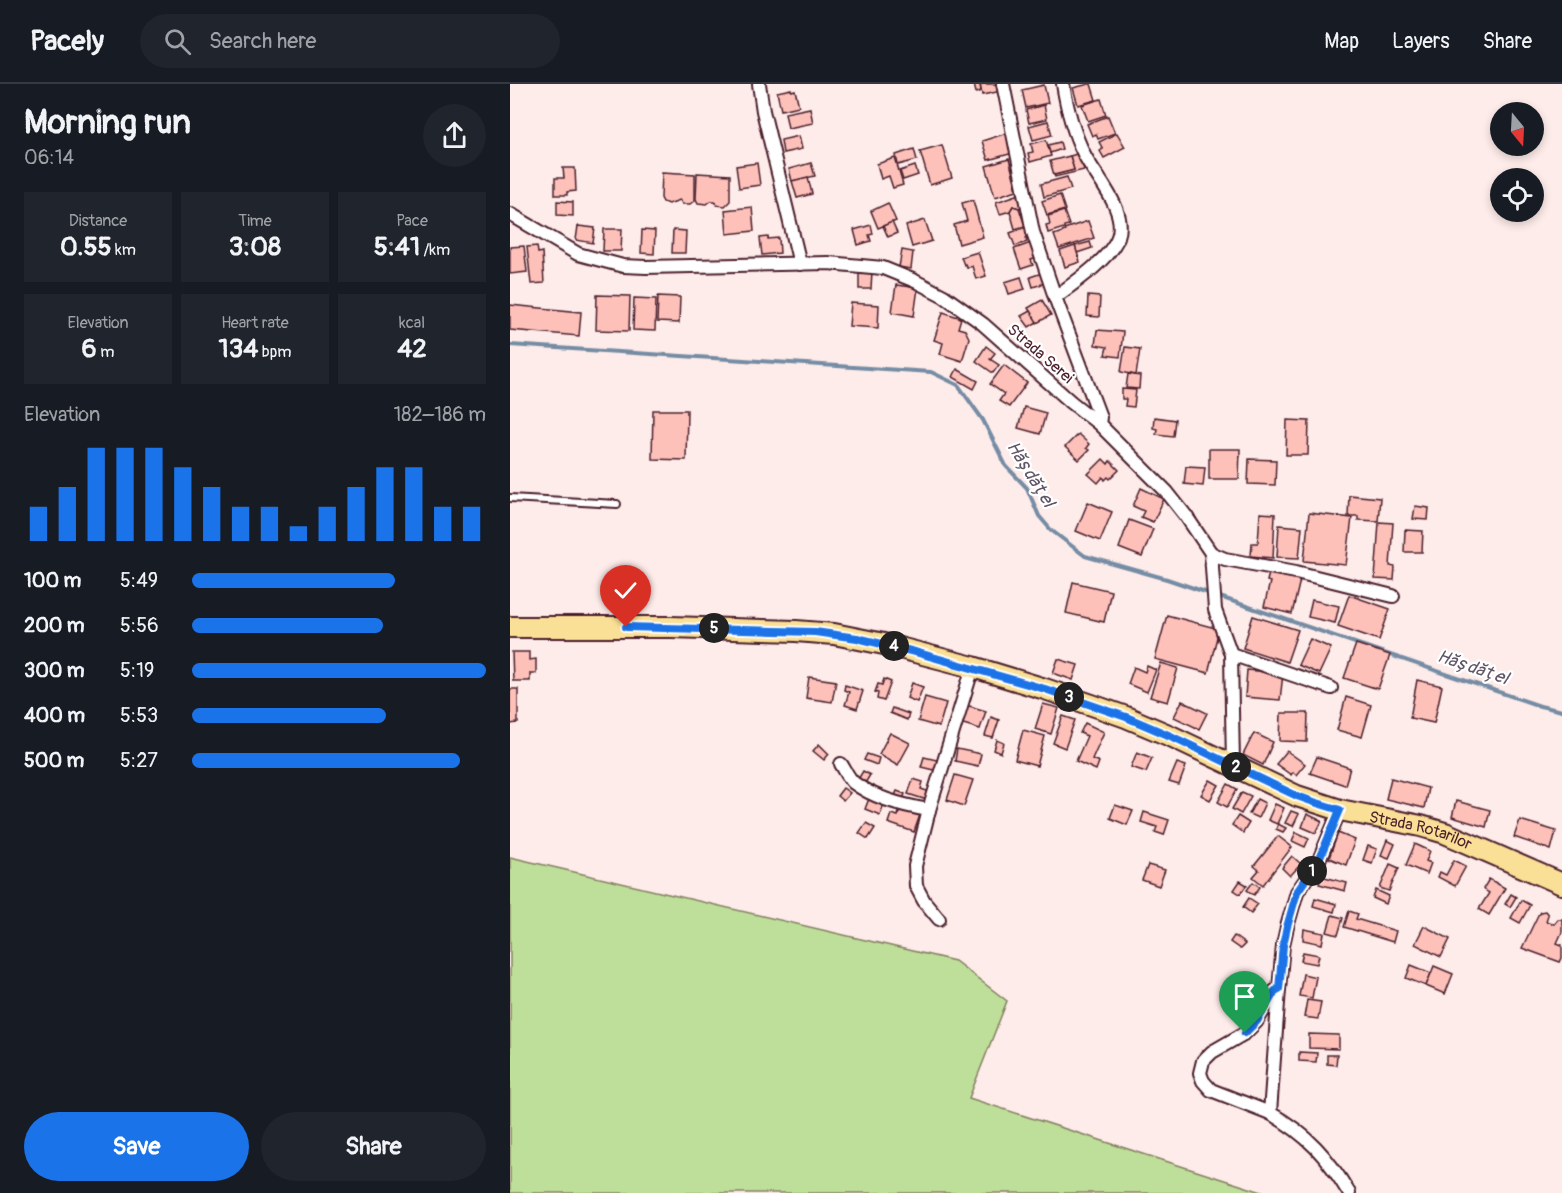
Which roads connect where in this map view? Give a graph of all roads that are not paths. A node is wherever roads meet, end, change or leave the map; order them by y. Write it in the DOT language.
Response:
graph roads {
  1 [pos="759,84"];
  2 [pos="1003,84"];
  3 [pos="1064,84"];
  4 [pos="510,214"];
  5 [pos="800,264"];
  6 [pos="1055,297"];
  7 [pos="1091,393"];
  8 [pos="1071,402"];
  9 [pos="1099,424"];
  10 [pos="510,498"];
  11 [pos="617,504"];
  12 [pos="1210,553"];
  13 [pos="1393,596"];
  14 [pos="510,627"];
  15 [pos="1231,654"];
  16 [pos="973,667"];
  17 [pos="1331,688"];
  18 [pos="841,764"];
  19 [pos="1233,765"];
  20 [pos="929,810"];
  21 [pos="1340,810"];
  22 [pos="1562,884"];
  23 [pos="939,919"];
  24 [pos="1279,989"];
  25 [pos="1270,1113"];
  26 [pos="1349,1193"];
  1 -- 5 [label="street"];
  2 -- 6 [label="street, Strada Serei"];
  3 -- 6 [label="street"];
  4 -- 5 [label="street, Strada Serei"];
  5 -- 8 [label="street, Strada Serei"];
  6 -- 7 [label="street, Strada Serei"];
  7 -- 8 [label="street"];
  7 -- 9 [label="street, Strada Serei"];
  8 -- 9 [label="street, Strada Serei"];
  9 -- 12 [label="street, Strada Serei"];
  10 -- 11 [label="lane"];
  12 -- 13 [label="street"];
  12 -- 15 [label="street, Strada Serei"];
  14 -- 16 [label="main road, Strada Rotarilor"];
  15 -- 17 [label="street"];
  15 -- 19 [label="street, Strada Serei"];
  16 -- 19 [label="main road, Strada Rotarilor"];
  16 -- 20 [label="street"];
  18 -- 20 [label="street"];
  19 -- 21 [label="main road, Strada Rotarilor"];
  20 -- 23 [label="street"];
  21 -- 22 [label="main road, Strada Rotarilor"];
  21 -- 24 [label="street"];
  24 -- 25 [label="street"];
  24 -- 25 [label="street"];
  25 -- 26 [label="street"];
}
